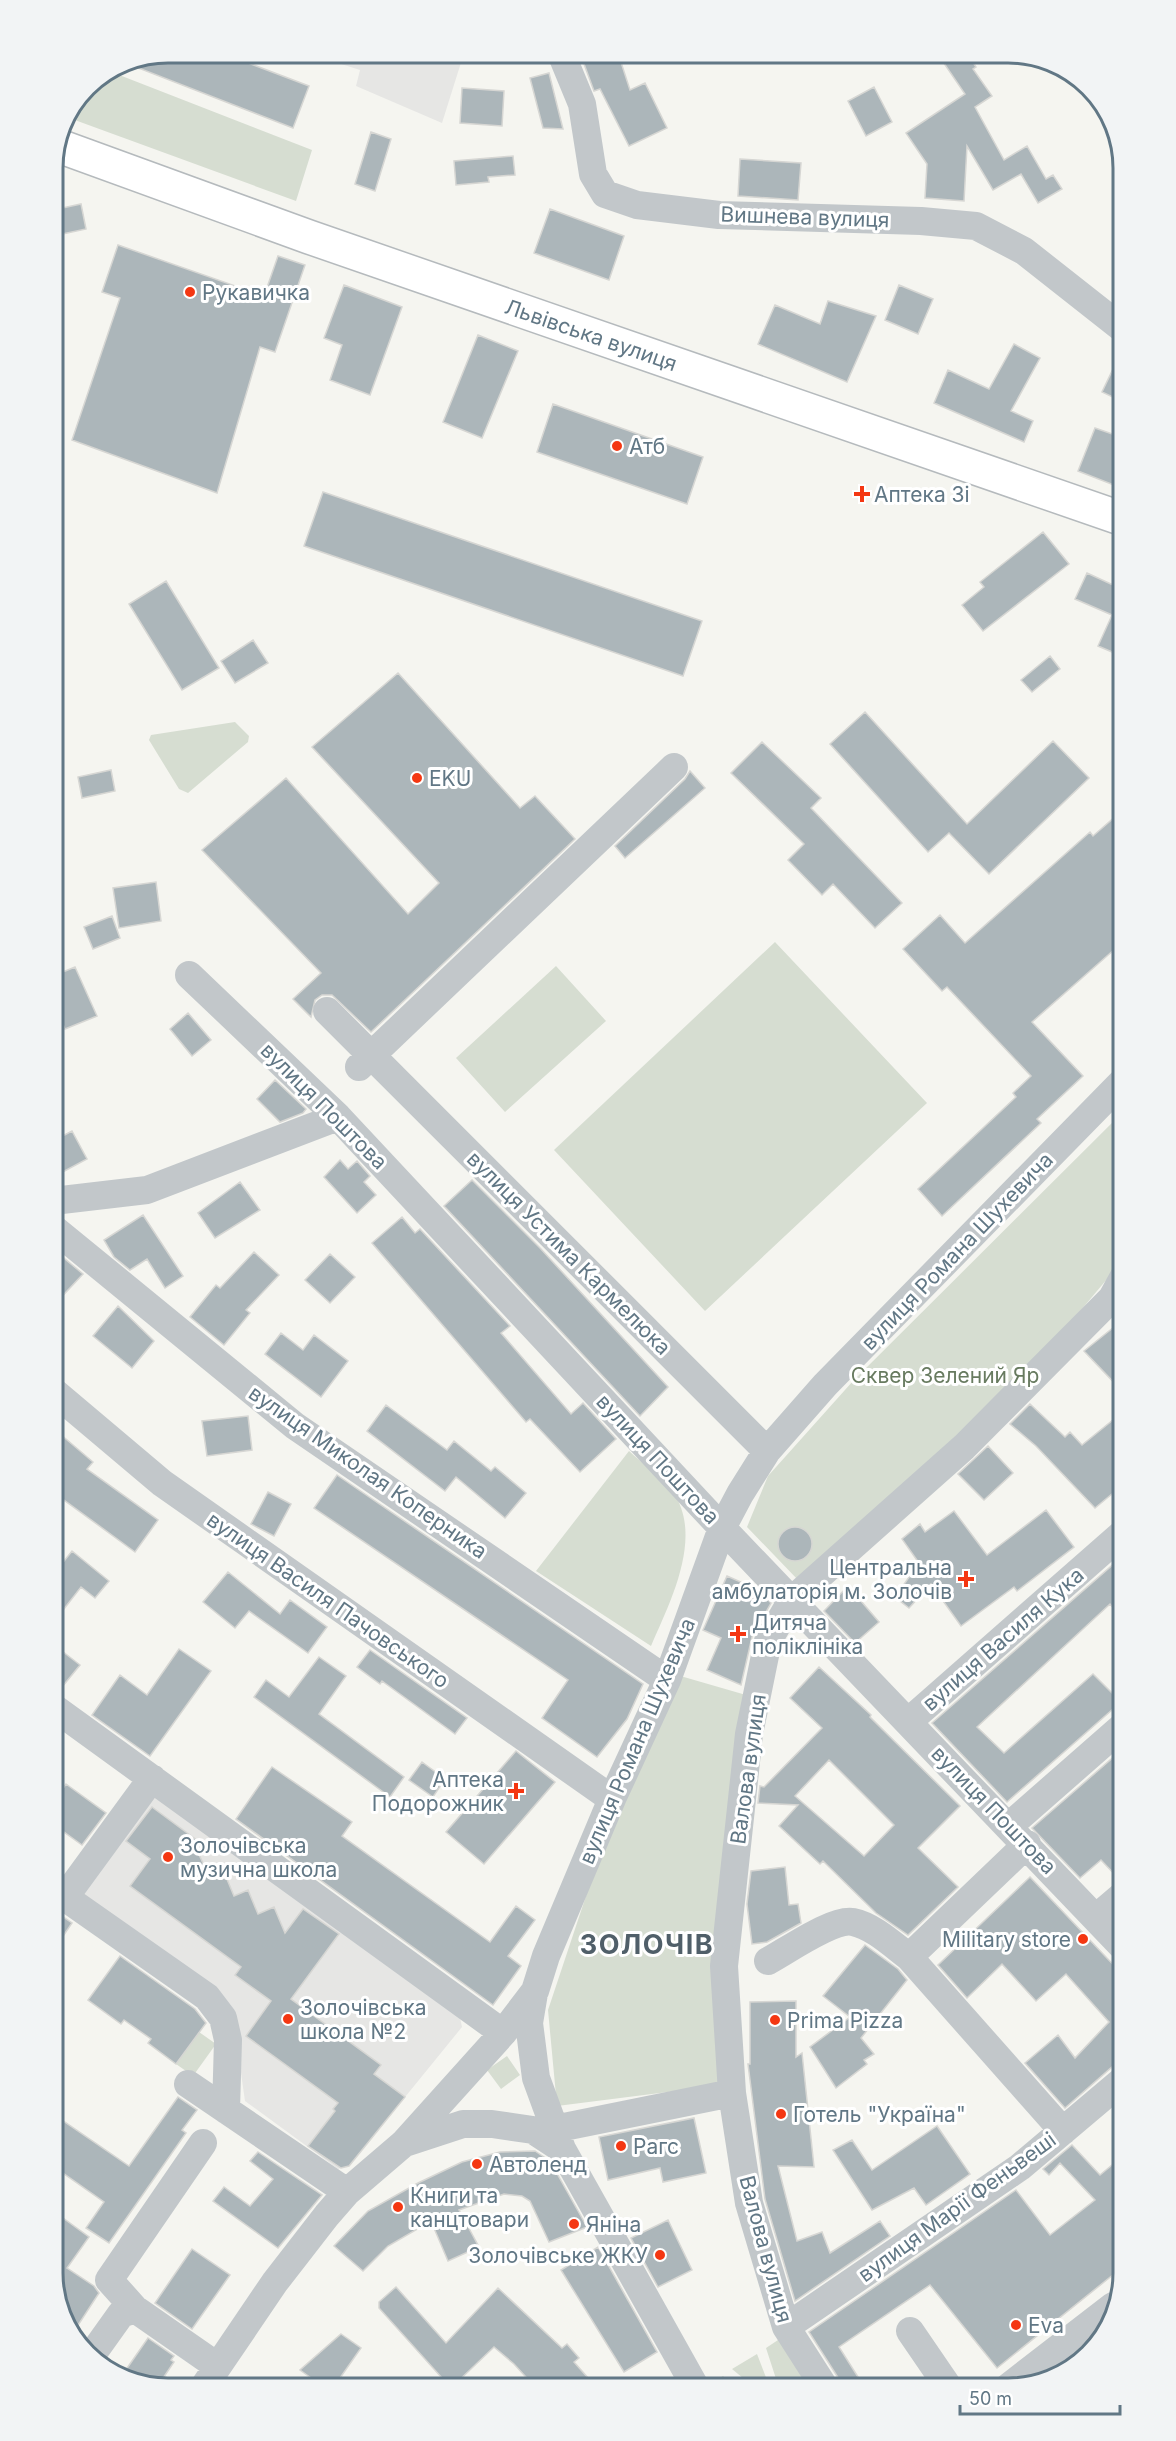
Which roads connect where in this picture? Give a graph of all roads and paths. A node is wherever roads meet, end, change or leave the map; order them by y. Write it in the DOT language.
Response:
graph roads {
  1 [pos="564,63"];
  2 [pos="66,148"];
  3 [pos="1113,320"];
  4 [pos="1113,515"];
  5 [pos="674,767"];
  6 [pos="189,975"];
  7 [pos="327,1011"];
  8 [pos="365,1062"];
  9 [pos="1113,1092"];
  10 [pos="338,1117"];
  11 [pos="63,1200"];
  12 [pos="63,1236"];
  13 [pos="1113,1296"];
  14 [pos="63,1399"];
  15 [pos="767,1451"];
  16 [pos="722,1528"];
  17 [pos="1113,1543"];
  18 [pos="792,1600"];
  19 [pos="667,1680"];
  20 [pos="63,1715"];
  21 [pos="909,1721"];
  22 [pos="1113,1737"];
  23 [pos="152,1778"];
  24 [pos="612,1799"];
  25 [pos="1018,1835"];
  26 [pos="63,1887"];
  27 [pos="63,1896"];
  28 [pos="1113,1904"];
  29 [pos="1096,1918"];
  30 [pos="1113,1936"];
  31 [pos="909,1957"];
  32 [pos="768,1961"];
  33 [pos="535,1991"];
  34 [pos="502,2033"];
  35 [pos="188,2084"];
  36 [pos="1113,2089"];
  37 [pos="732,2093"];
  38 [pos="226,2109"];
  39 [pos="1063,2132"];
  40 [pos="558,2139"];
  41 [pos="202,2143"];
  42 [pos="403,2144"];
  43 [pos="347,2192"];
  44 [pos="135,2308"];
  45 [pos="1102,2320"];
  46 [pos="786,2327"];
  47 [pos="910,2331"];
  48 [pos="96,2349"];
  49 [pos="210,2377"];
  50 [pos="1023,2377"];
  51 [pos="690,2378"];
  52 [pos="819,2378"];
  53 [pos="942,2378"];
  1 -- 3 [label="street, Вишнева вулиця"];
  2 -- 4 [label="main road, Львівська вулиця"];
  5 -- 8 [label="street"];
  6 -- 10 [label="street, вулиця Поштова"];
  7 -- 8 [label="street, вулиця Устима Кармелюка"];
  8 -- 15 [label="street, вулиця Устима Кармелюка"];
  9 -- 15 [label="street, вулиця Романа Шухевича"];
  10 -- 11 [label="street"];
  10 -- 16 [label="street, вулиця Поштова"];
  12 -- 19 [label="street, вулиця Миколая Коперника"];
  13 -- 18 [label="street, Валова вулиця"];
  14 -- 24 [label="street, вулиця Василя Пачовського"];
  15 -- 16 [label="street, вулиця Романа Шухевича"];
  16 -- 18 [label="street, вулиця Поштова"];
  16 -- 19 [label="street, вулиця Романа Шухевича"];
  17 -- 21 [label="street, вулиця Василя Кука"];
  18 -- 21 [label="street, вулиця Поштова"];
  18 -- 37 [label="street, Валова вулиця"];
  19 -- 24 [label="street, вулиця Романа Шухевича"];
  20 -- 23 [label="street"];
  21 -- 25 [label="street, вулиця Поштова"];
  22 -- 25 [label="street"];
  23 -- 26 [label="street"];
  23 -- 34 [label="street"];
  24 -- 33 [label="street, вулиця Романа Шухевича"];
  25 -- 29 [label="street, вулиця Поштова"];
  25 -- 31 [label="street"];
  27 -- 38 [label="street"];
  28 -- 29 [label="street"];
  29 -- 30 [label="street, вулиця Поштова"];
  31 -- 32 [label="street"];
  31 -- 39 [label="street"];
  33 -- 34 [label="street, вулиця Романа Шухевича"];
  33 -- 40 [label="street"];
  34 -- 42 [label="street, вулиця Романа Шухевича"];
  35 -- 38 [label="street"];
  36 -- 39 [label="street, вулиця Марії Феньвеші"];
  37 -- 40 [label="street"];
  37 -- 46 [label="street, Валова вулиця"];
  38 -- 43 [label="street"];
  39 -- 46 [label="street, вулиця Марії Феньвеші"];
  40 -- 42 [label="street"];
  40 -- 51 [label="street"];
  41 -- 44 [label="street"];
  42 -- 43 [label="street"];
  43 -- 49 [label="street"];
  44 -- 48 [label="street"];
  44 -- 49 [label="street"];
  45 -- 50 [label="street"];
  46 -- 52 [label="street, Валова вулиця"];
  47 -- 53 [label="street"];
}
